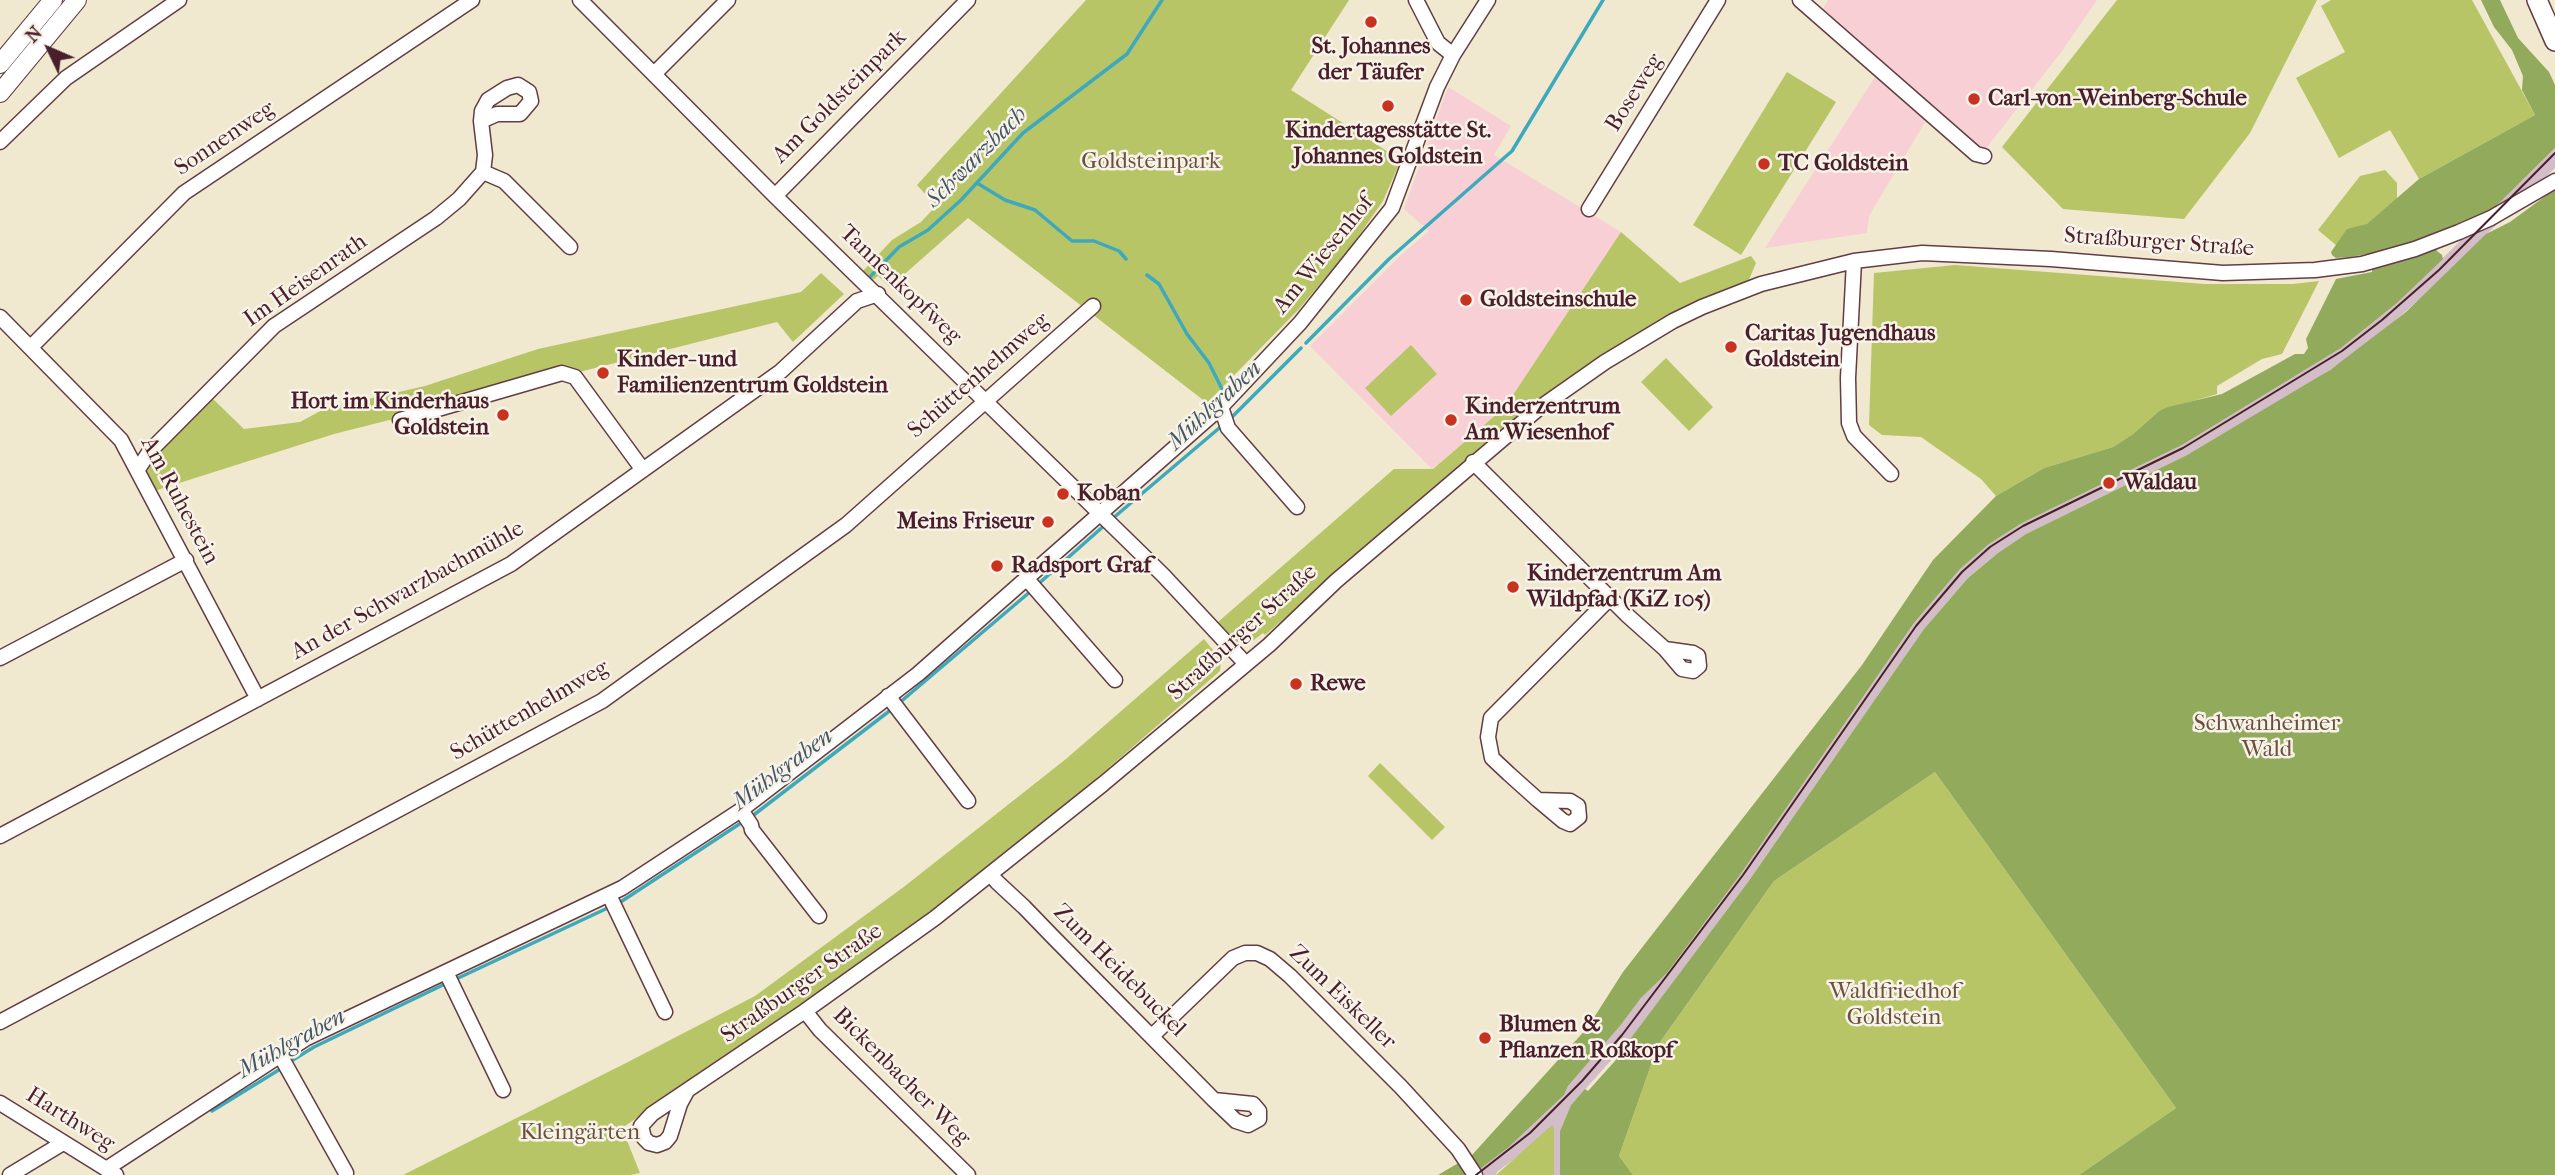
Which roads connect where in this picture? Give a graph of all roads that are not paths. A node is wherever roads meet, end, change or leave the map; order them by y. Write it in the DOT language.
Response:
graph roads {
  1 [pos="53,0"];
  2 [pos="77,0"];
  3 [pos="179,0"];
  4 [pos="472,0"];
  5 [pos="580,0"];
  6 [pos="728,0"];
  7 [pos="968,0"];
  8 [pos="1416,0"];
  9 [pos="1488,0"];
  10 [pos="1718,0"];
  11 [pos="1800,0"];
  12 [pos="2537,0"];
  13 [pos="2555,41"];
  14 [pos="1453,55"];
  15 [pos="0,64"];
  16 [pos="654,74"];
  17 [pos="0,93"];
  18 [pos="481,121"];
  19 [pos="0,142"];
  20 [pos="1984,156"];
  21 [pos="483,172"];
  22 [pos="2555,173"];
  23 [pos="2555,181"];
  24 [pos="2532,195"];
  25 [pos="775,196"];
  26 [pos="1590,209"];
  27 [pos="570,247"];
  28 [pos="1854,261"];
  29 [pos="878,294"];
  30 [pos="1093,306"];
  31 [pos="0,317"];
  32 [pos="31,347"];
  33 [pos="985,401"];
  34 [pos="1221,407"];
  35 [pos="400,420"];
  36 [pos="1473,462"];
  37 [pos="138,469"];
  38 [pos="643,470"];
  39 [pos="1891,474"];
  40 [pos="1297,507"];
  41 [pos="1098,514"];
  42 [pos="186,560"];
  43 [pos="1031,585"];
  44 [pos="1610,598"];
  45 [pos="1665,649"];
  46 [pos="0,658"];
  47 [pos="1246,664"];
  48 [pos="1115,680"];
  49 [pos="258,699"];
  50 [pos="893,702"];
  51 [pos="1538,800"];
  52 [pos="968,801"];
  53 [pos="745,816"];
  54 [pos="0,836"];
  55 [pos="991,875"];
  56 [pos="612,902"];
  57 [pos="819,916"];
  58 [pos="450,980"];
  59 [pos="805,1011"];
  60 [pos="665,1012"];
  61 [pos="0,1022"];
  62 [pos="1152,1036"];
  63 [pos="284,1062"];
  64 [pos="503,1090"];
  65 [pos="687,1091"];
  66 [pos="1214,1100"];
  67 [pos="0,1103"];
  68 [pos="63,1143"];
  69 [pos="111,1172"];
  70 [pos="346,1173"];
  71 [pos="10,1175"];
  72 [pos="968,1175"];
  73 [pos="1475,1175"];
  1 -- 15 [label="main road"];
  2 -- 17 [label="main road"];
  3 -- 19 [label="street"];
  4 -- 32 [label="street, Sonnenweg"];
  5 -- 16 [label="street, Tannenkopfweg"];
  6 -- 16 [label="street"];
  7 -- 25 [label="street, Am Goldsteinpark"];
  8 -- 14 [label="street"];
  9 -- 14 [label="street, Am Wiesenhof"];
  10 -- 26 [label="street, Boseweg"];
  11 -- 20 [label="street"];
  12 -- 13 [label="highway"];
  14 -- 34 [label="street, Am Wiesenhof"];
  16 -- 25 [label="street, Tannenkopfweg"];
  18 -- 21 [label="street"];
  21 -- 27 [label="street"];
  21 -- 37 [label="street, Im Heisenrath"];
  22 -- 24 [label="street, Straßburger Straße"];
  23 -- 24 [label="street, Straßburger Straße"];
  24 -- 28 [label="street, Straßburger Straße"];
  25 -- 29 [label="street, Tannenkopfweg"];
  28 -- 36 [label="street, Straßburger Straße"];
  28 -- 39 [label="street"];
  29 -- 33 [label="street, Tannenkopfweg"];
  29 -- 38 [label="street, An der Schwarzbachmühle"];
  30 -- 33 [label="street, Schüttenhelmweg"];
  31 -- 32 [label="street, Am Ruhestein"];
  32 -- 37 [label="street, Am Ruhestein"];
  33 -- 41 [label="street, Tannenkopfweg"];
  33 -- 61 [label="street, Schüttenhelmweg"];
  34 -- 40 [label="street"];
  34 -- 41 [label="street, Am Wiesenhof"];
  35 -- 38 [label="street"];
  36 -- 44 [label="street"];
  36 -- 47 [label="street, Straßburger Straße"];
  37 -- 42 [label="street, Am Ruhestein"];
  38 -- 49 [label="street, An der Schwarzbachmühle"];
  41 -- 43 [label="street, Am Wiesenhof"];
  41 -- 47 [label="street, Tannenkopfweg"];
  42 -- 46 [label="street"];
  42 -- 49 [label="street, Am Ruhestein"];
  43 -- 48 [label="street"];
  43 -- 50 [label="street, Am Wiesenhof"];
  44 -- 45 [label="street"];
  44 -- 51 [label="street"];
  47 -- 55 [label="street, Straßburger Straße"];
  49 -- 54 [label="street, An der Schwarzbachmühle"];
  50 -- 52 [label="street"];
  50 -- 53 [label="street, Am Wiesenhof"];
  53 -- 56 [label="street, Am Wiesenhof"];
  53 -- 57 [label="street"];
  55 -- 59 [label="street, Straßburger Straße"];
  55 -- 62 [label="street, Zum Heidebuckel"];
  56 -- 58 [label="street, Am Wiesenhof"];
  56 -- 60 [label="street"];
  58 -- 63 [label="street, Am Wiesenhof"];
  58 -- 64 [label="street"];
  59 -- 65 [label="street, Straßburger Straße"];
  59 -- 72 [label="street, Bickenbacher Weg"];
  62 -- 66 [label="street, Zum Heidebuckel"];
  62 -- 73 [label="street, Zum Eiskeller"];
  63 -- 69 [label="street, Am Wiesenhof"];
  63 -- 70 [label="street"];
  67 -- 68 [label="street, Harthweg"];
  68 -- 69 [label="street, Harthweg"];
  68 -- 71 [label="street"];
}
